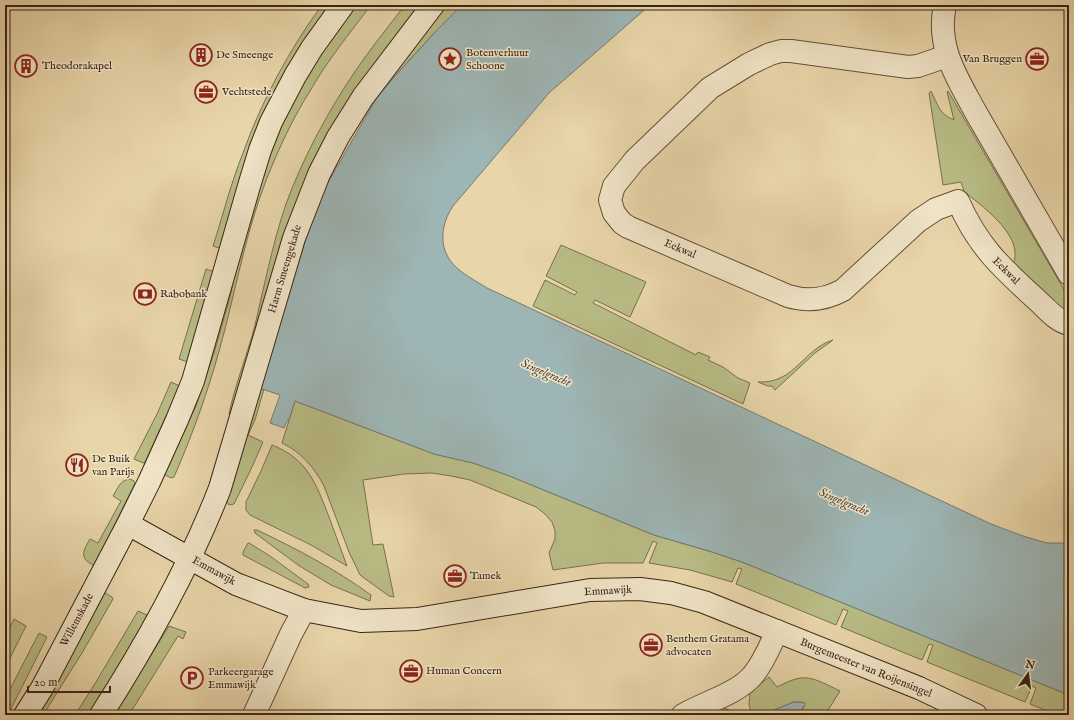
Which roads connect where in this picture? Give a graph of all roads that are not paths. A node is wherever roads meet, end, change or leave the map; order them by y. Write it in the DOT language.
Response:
graph roads {
  1 [pos="343,5"];
  2 [pos="433,5"];
  3 [pos="945,5"];
  4 [pos="947,56"];
  5 [pos="1069,274"];
  6 [pos="1069,324"];
  7 [pos="128,524"];
  8 [pos="190,558"];
  9 [pos="304,610"];
  10 [pos="777,631"];
  11 [pos="25,715"];
  12 [pos="101,715"];
  13 [pos="254,715"];
  14 [pos="683,715"];
  15 [pos="976,715"];
  1 -- 7 [label="main road"];
  2 -- 8 [label="main road, Harm Smeengekade"];
  3 -- 4 [label="main road"];
  4 -- 5 [label="main road"];
  4 -- 6 [label="main road, Eekwal"];
  7 -- 8 [label="main road, Emmawijk"];
  7 -- 11 [label="main road, Willemskade"];
  8 -- 9 [label="main road, Emmawijk"];
  8 -- 12 [label="main road"];
  9 -- 10 [label="main road, Emmawijk"];
  9 -- 13 [label="main road"];
  10 -- 14 [label="main road"];
  10 -- 15 [label="main road, Burgemeester van Roijensingel"];
}
